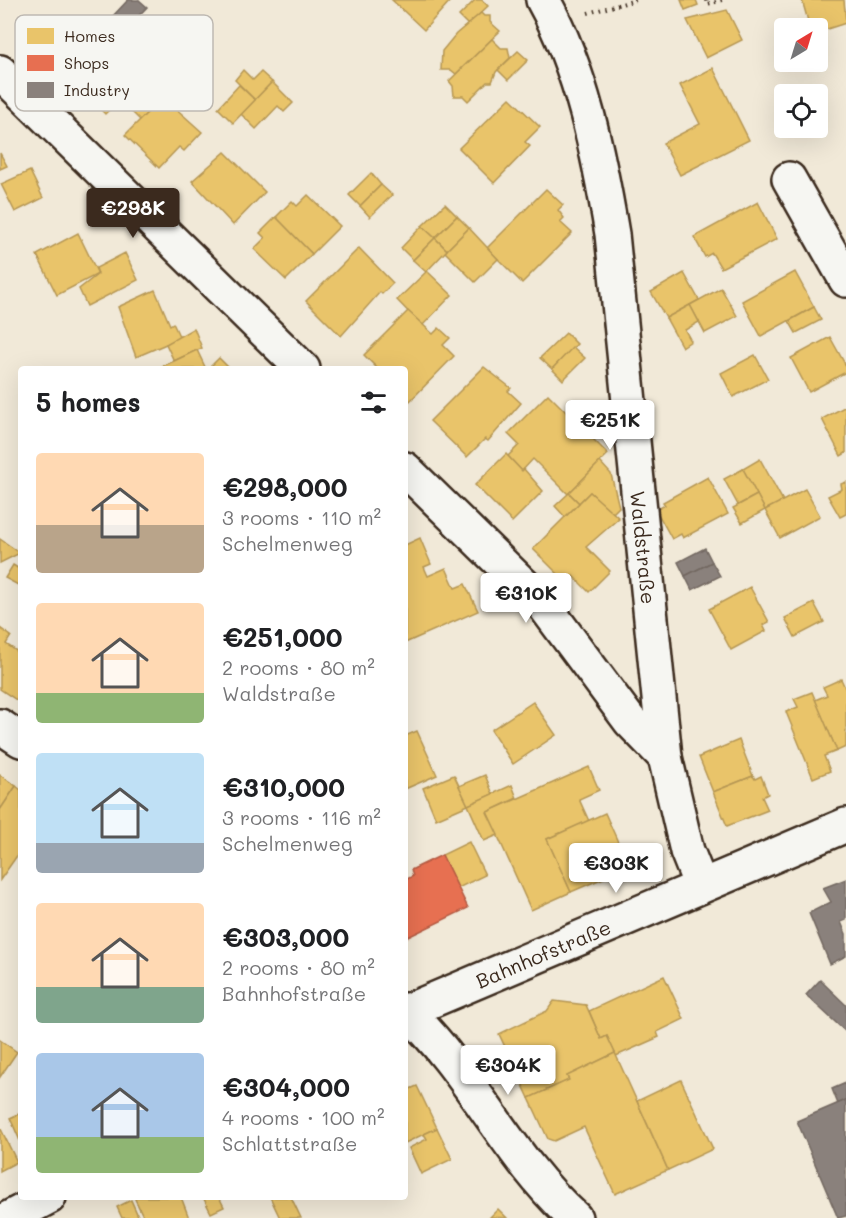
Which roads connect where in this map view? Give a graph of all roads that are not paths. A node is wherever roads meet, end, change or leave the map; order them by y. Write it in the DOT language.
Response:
graph roads {
  1 [pos="549,11"];
  2 [pos="0,72"];
  3 [pos="15,87"];
  4 [pos="40,111"];
  5 [pos="789,179"];
  6 [pos="846,280"];
  7 [pos="300,366"];
  8 [pos="408,472"];
  9 [pos="0,726"];
  10 [pos="18,738"];
  11 [pos="665,757"];
  12 [pos="846,825"];
  13 [pos="701,886"];
  14 [pos="408,1010"];
  15 [pos="408,1013"];
  16 [pos="43,1200"];
  17 [pos="9,1218"];
  18 [pos="575,1218"];
  1 -- 11 [label="street, Waldstraße"];
  2 -- 3 [label="street"];
  4 -- 7 [label="street"];
  5 -- 6 [label="street"];
  8 -- 11 [label="street"];
  9 -- 10 [label="street"];
  11 -- 13 [label="street, Waldstraße"];
  12 -- 13 [label="street, Bahnhofstraße"];
  13 -- 14 [label="street, Bahnhofstraße"];
  15 -- 18 [label="street"];
  16 -- 17 [label="street"];
}
